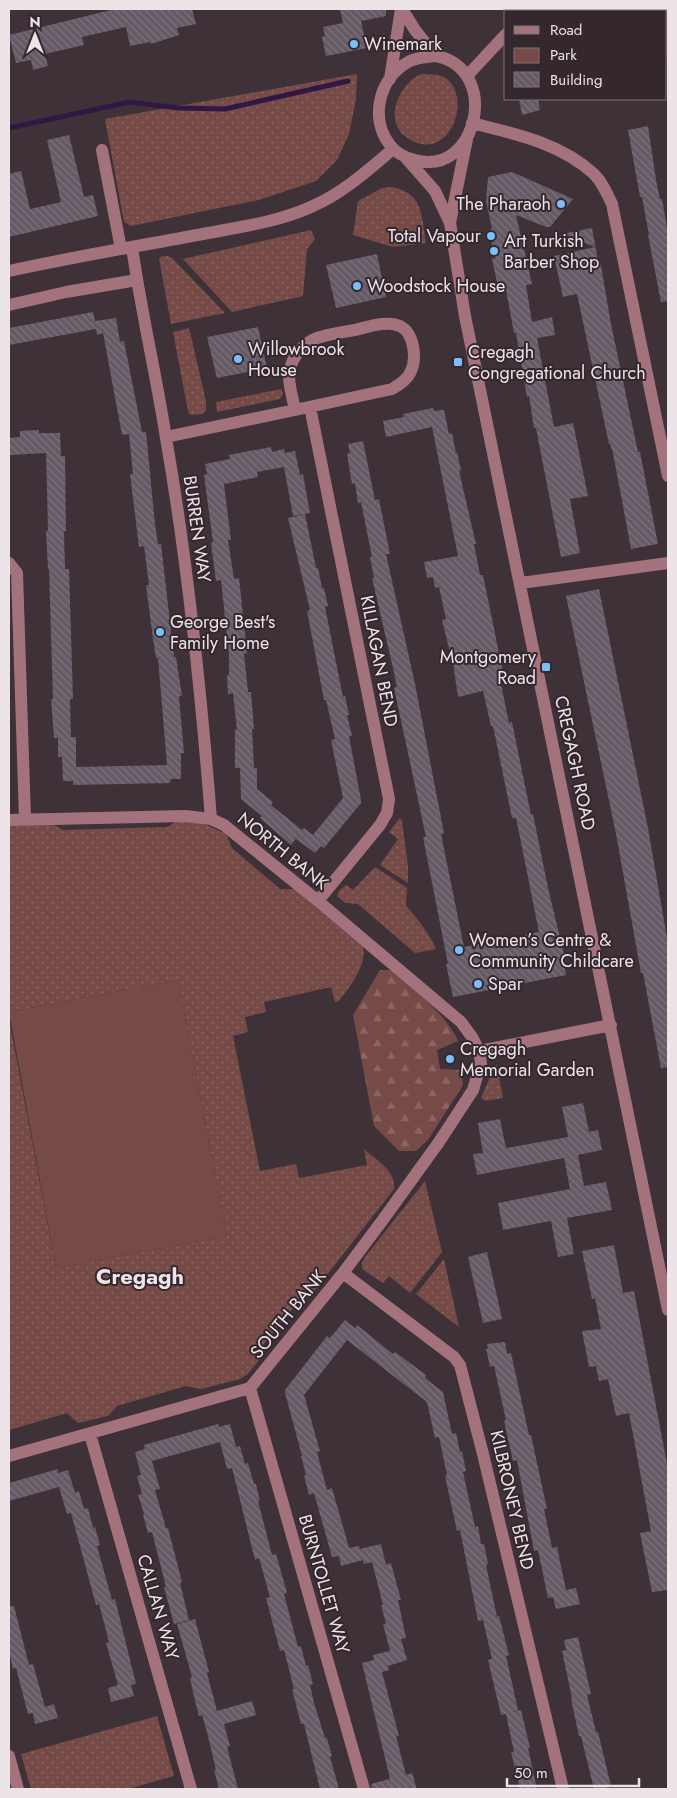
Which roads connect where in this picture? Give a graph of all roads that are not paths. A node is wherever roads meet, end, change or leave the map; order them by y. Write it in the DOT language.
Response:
graph roads {
  1 [pos="401,9"];
  2 [pos="504,36"];
  3 [pos="436,56"];
  4 [pos="467,76"];
  5 [pos="389,81"];
  6 [pos="472,123"];
  7 [pos="468,137"];
  8 [pos="393,149"];
  9 [pos="102,150"];
  10 [pos="406,158"];
  11 [pos="450,223"];
  12 [pos="127,248"];
  13 [pos="9,271"];
  14 [pos="137,280"];
  15 [pos="9,305"];
  16 [pos="310,407"];
  17 [pos="295,410"];
  18 [pos="166,437"];
  19 [pos="668,476"];
  20 [pos="9,563"];
  21 [pos="668,563"];
  22 [pos="521,584"];
  23 [pos="25,819"];
  24 [pos="211,819"];
  25 [pos="9,820"];
  26 [pos="318,901"];
  27 [pos="611,1025"];
  28 [pos="479,1050"];
  29 [pos="662,1247"];
  30 [pos="343,1273"];
  31 [pos="668,1310"];
  32 [pos="250,1388"];
  33 [pos="90,1434"];
  34 [pos="9,1456"];
  35 [pos="9,1756"];
  36 [pos="18,1789"];
  37 [pos="191,1789"];
  38 [pos="364,1789"];
  39 [pos="563,1789"];
  1 -- 3 [label="street"];
  1 -- 5 [label="street"];
  2 -- 4 [label="street"];
  3 -- 4 [label="street"];
  3 -- 5 [label="street"];
  4 -- 6 [label="street"];
  5 -- 8 [label="street"];
  6 -- 7 [label="street"];
  6 -- 19 [label="street"];
  7 -- 10 [label="street"];
  7 -- 11 [label="street, CREGAGH ROAD"];
  8 -- 10 [label="street"];
  8 -- 12 [label="street"];
  9 -- 12 [label="street, BURREN WAY"];
  10 -- 11 [label="street, CREGAGH ROAD"];
  11 -- 22 [label="street, CREGAGH ROAD"];
  12 -- 13 [label="street"];
  12 -- 14 [label="street, BURREN WAY"];
  14 -- 15 [label="street"];
  14 -- 18 [label="street, BURREN WAY"];
  16 -- 17 [label="street"];
  16 -- 17 [label="street"];
  16 -- 26 [label="street, KILLAGAN BEND"];
  17 -- 18 [label="street"];
  18 -- 24 [label="street, BURREN WAY"];
  20 -- 23 [label="street"];
  21 -- 22 [label="street"];
  22 -- 27 [label="street, CREGAGH ROAD"];
  23 -- 24 [label="street, NORTH BANK"];
  23 -- 25 [label="street, NORTH BANK"];
  24 -- 26 [label="street, NORTH BANK"];
  26 -- 28 [label="street, NORTH BANK"];
  27 -- 28 [label="street"];
  27 -- 29 [label="street, CREGAGH ROAD"];
  28 -- 30 [label="street, SOUTH BANK"];
  29 -- 31 [label="street, CREGAGH ROAD"];
  30 -- 32 [label="street, SOUTH BANK"];
  30 -- 39 [label="street, KILBRONEY BEND"];
  32 -- 33 [label="street"];
  32 -- 38 [label="street, BURNTOLLET WAY"];
  33 -- 34 [label="street"];
  33 -- 37 [label="street, CALLAN WAY"];
  35 -- 36 [label="street"];
}
